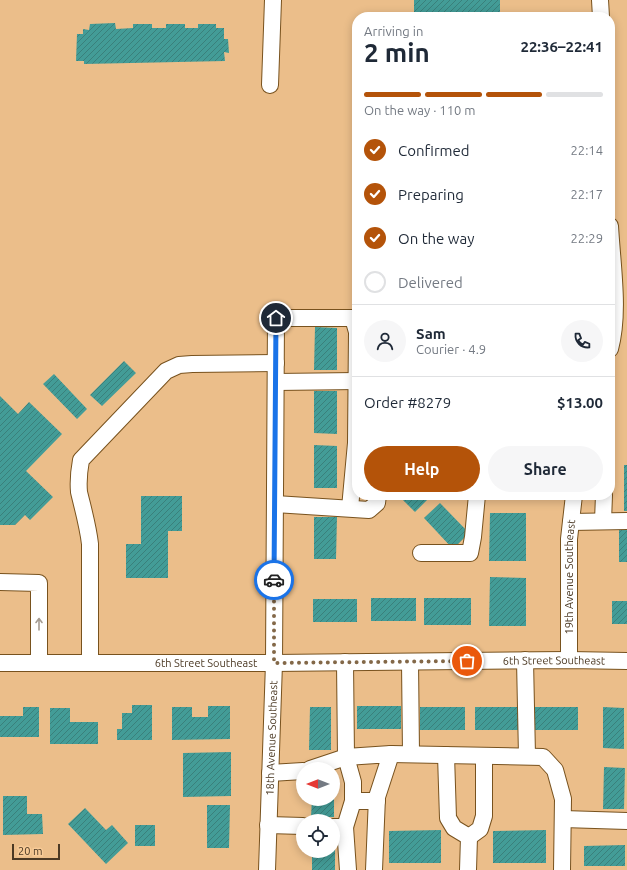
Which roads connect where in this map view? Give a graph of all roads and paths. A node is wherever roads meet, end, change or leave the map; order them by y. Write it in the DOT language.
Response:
graph roads {
  1 [pos="273,0"];
  2 [pos="600,0"];
  3 [pos="601,12"];
  4 [pos="270,86"];
  5 [pos="352,318"];
  6 [pos="276,362"];
  7 [pos="352,381"];
  8 [pos="276,382"];
  9 [pos="352,486"];
  10 [pos="377,500"];
  11 [pos="477,500"];
  12 [pos="573,500"];
  13 [pos="604,500"];
  14 [pos="275,504"];
  15 [pos="350,508"];
  16 [pos="604,521"];
  17 [pos="627,521"];
  18 [pos="571,522"];
  19 [pos="421,553"];
  20 [pos="0,582"];
  21 [pos="525,660"];
  22 [pos="569,660"];
  23 [pos="627,661"];
  24 [pos="0,662"];
  25 [pos="345,662"];
  26 [pos="410,662"];
  27 [pos="39,663"];
  28 [pos="90,663"];
  29 [pos="274,663"];
  30 [pos="391,754"];
  31 [pos="411,754"];
  32 [pos="446,755"];
  33 [pos="484,756"];
  34 [pos="527,756"];
  35 [pos="346,757"];
  36 [pos="331,762"];
  37 [pos="296,771"];
  38 [pos="270,773"];
  39 [pos="353,801"];
  40 [pos="377,801"];
  41 [pos="563,819"];
  42 [pos="627,820"];
  43 [pos="268,825"];
  44 [pos="340,825"];
  45 [pos="296,826"];
  46 [pos="340,832"];
  47 [pos="469,837"];
  48 [pos="267,870"];
  49 [pos="348,870"];
  50 [pos="374,870"];
  51 [pos="468,870"];
  52 [pos="562,870"];
  1 -- 4 [label="street"];
  2 -- 3 [label="street"];
  5 -- 6 [label="street, 18th Avenue Southeast"];
  6 -- 8 [label="street, 18th Avenue Southeast"];
  6 -- 28 [label="street"];
  7 -- 8 [label="street"];
  8 -- 14 [label="street, 18th Avenue Southeast"];
  9 -- 15 [label="street"];
  10 -- 15 [label="street"];
  11 -- 19 [label="street"];
  12 -- 18 [label="street, 19th Avenue Southeast"];
  13 -- 16 [label="street"];
  14 -- 15 [label="street"];
  14 -- 29 [label="street, 18th Avenue Southeast"];
  16 -- 17 [label="street"];
  16 -- 18 [label="street"];
  18 -- 22 [label="street, 19th Avenue Southeast"];
  27 -- 20 [label="street, one-way"];
  21 -- 22 [label="street, 6th Street Southeast"];
  21 -- 26 [label="street, 6th Street Southeast"];
  21 -- 34 [label="street"];
  22 -- 23 [label="street, 6th Street Southeast"];
  24 -- 27 [label="street, 6th Street Southeast"];
  25 -- 26 [label="street, 6th Street Southeast"];
  25 -- 29 [label="street, 6th Street Southeast"];
  25 -- 35 [label="street"];
  26 -- 31 [label="street"];
  27 -- 28 [label="street, 6th Street Southeast"];
  28 -- 29 [label="street, 6th Street Southeast"];
  29 -- 38 [label="street, 18th Avenue Southeast"];
  30 -- 31 [label="street"];
  30 -- 35 [label="street"];
  30 -- 40 [label="street"];
  31 -- 32 [label="street"];
  32 -- 33 [label="street"];
  32 -- 47 [label="street"];
  33 -- 34 [label="street"];
  33 -- 47 [label="street"];
  34 -- 41 [label="street"];
  35 -- 36 [label="street"];
  35 -- 39 [label="street"];
  37 -- 38 [label="street"];
  38 -- 43 [label="street, 18th Avenue Southeast"];
  39 -- 40 [label="street"];
  39 -- 44 [label="street"];
  40 -- 50 [label="street"];
  41 -- 42 [label="street"];
  41 -- 52 [label="street"];
  43 -- 45 [label="street"];
  43 -- 48 [label="street, 18th Avenue Southeast"];
  46 -- 49 [label="street"];
  47 -- 51 [label="street"];
}
